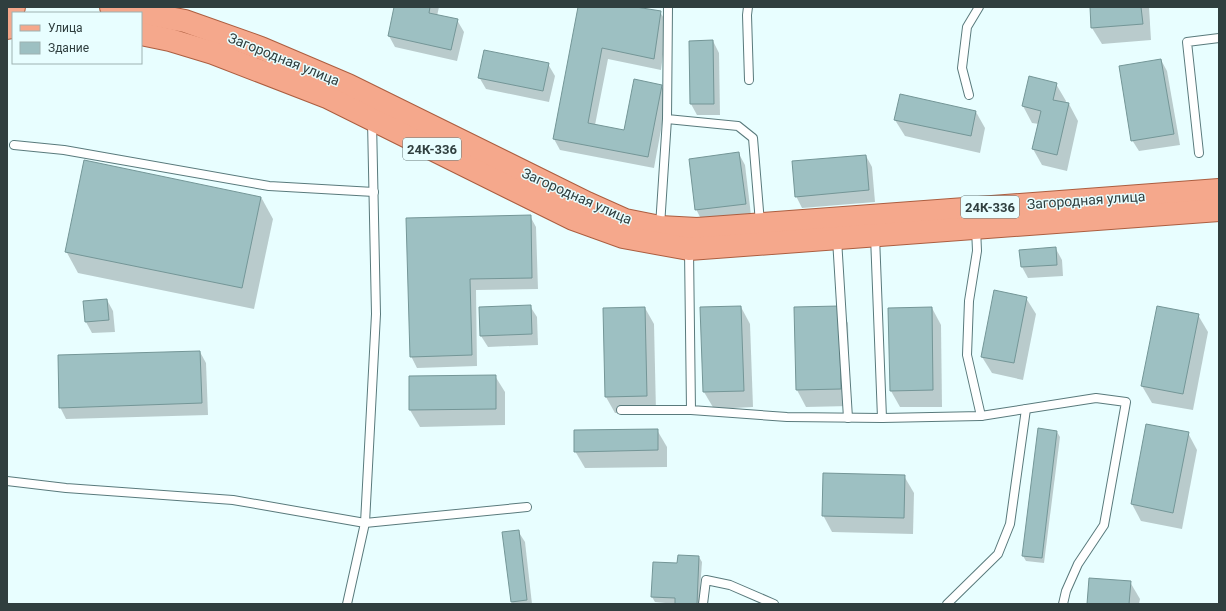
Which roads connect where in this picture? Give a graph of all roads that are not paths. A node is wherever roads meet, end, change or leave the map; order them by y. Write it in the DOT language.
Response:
graph roads {
  1 [pos="14,7"];
  2 [pos="118,7"];
  3 [pos="668,7"];
  4 [pos="748,7"];
  5 [pos="979,7"];
  6 [pos="7,8"];
  7 [pos="142,12"];
  8 [pos="142,12"];
  9 [pos="142,34"];
  10 [pos="1219,38"];
  11 [pos="749,80"];
  12 [pos="969,94"];
  13 [pos="376,110"];
  14 [pos="667,119"];
  15 [pos="14,145"];
  16 [pos="1200,153"];
  17 [pos="1219,190"];
  18 [pos="374,192"];
  19 [pos="1219,210"];
  20 [pos="760,224"];
  21 [pos="660,228"];
  22 [pos="976,228"];
  23 [pos="875,235"];
  24 [pos="837,238"];
  25 [pos="689,249"];
  26 [pos="1026,409"];
  27 [pos="621,410"];
  28 [pos="691,410"];
  29 [pos="981,416"];
  30 [pos="848,418"];
  31 [pos="882,418"];
  32 [pos="7,482"];
  33 [pos="527,507"];
  34 [pos="365,524"];
  35 [pos="347,604"];
  36 [pos="703,604"];
  37 [pos="774,604"];
  38 [pos="947,604"];
  39 [pos="1063,604"];
  1 -- 6 [label="main road"];
  2 -- 8 [label="main road, Загородная улица / 24К-336"];
  3 -- 14 [label="lane"];
  4 -- 11 [label="lane"];
  5 -- 12 [label="lane"];
  7 -- 13 [label="main road, Загородная улица / 24К-336"];
  9 -- 13 [label="main road, Загородная улица / 24К-336"];
  10 -- 16 [label="lane"];
  13 -- 18 [label="lane"];
  13 -- 21 [label="main road, Загородная улица / 24К-336"];
  13 -- 25 [label="main road, Загородная улица / 24К-336"];
  14 -- 20 [label="lane"];
  14 -- 21 [label="lane"];
  15 -- 18 [label="lane"];
  17 -- 20 [label="main road, Загородная улица / 24К-336"];
  18 -- 34 [label="lane"];
  19 -- 22 [label="main road, Загородная улица / 24К-336"];
  20 -- 21 [label="main road, Загородная улица / 24К-336"];
  22 -- 23 [label="main road, Загородная улица / 24К-336"];
  22 -- 29 [label="lane"];
  23 -- 24 [label="main road, Загородная улица / 24К-336"];
  23 -- 31 [label="lane"];
  24 -- 25 [label="main road, Загородная улица / 24К-336"];
  24 -- 30 [label="lane"];
  25 -- 28 [label="lane"];
  26 -- 29 [label="lane"];
  26 -- 38 [label="lane"];
  26 -- 39 [label="lane"];
  27 -- 28 [label="lane"];
  28 -- 30 [label="lane"];
  29 -- 31 [label="lane"];
  30 -- 31 [label="lane"];
  32 -- 34 [label="lane"];
  33 -- 34 [label="lane"];
  34 -- 35 [label="lane"];
  36 -- 37 [label="lane"];
}
